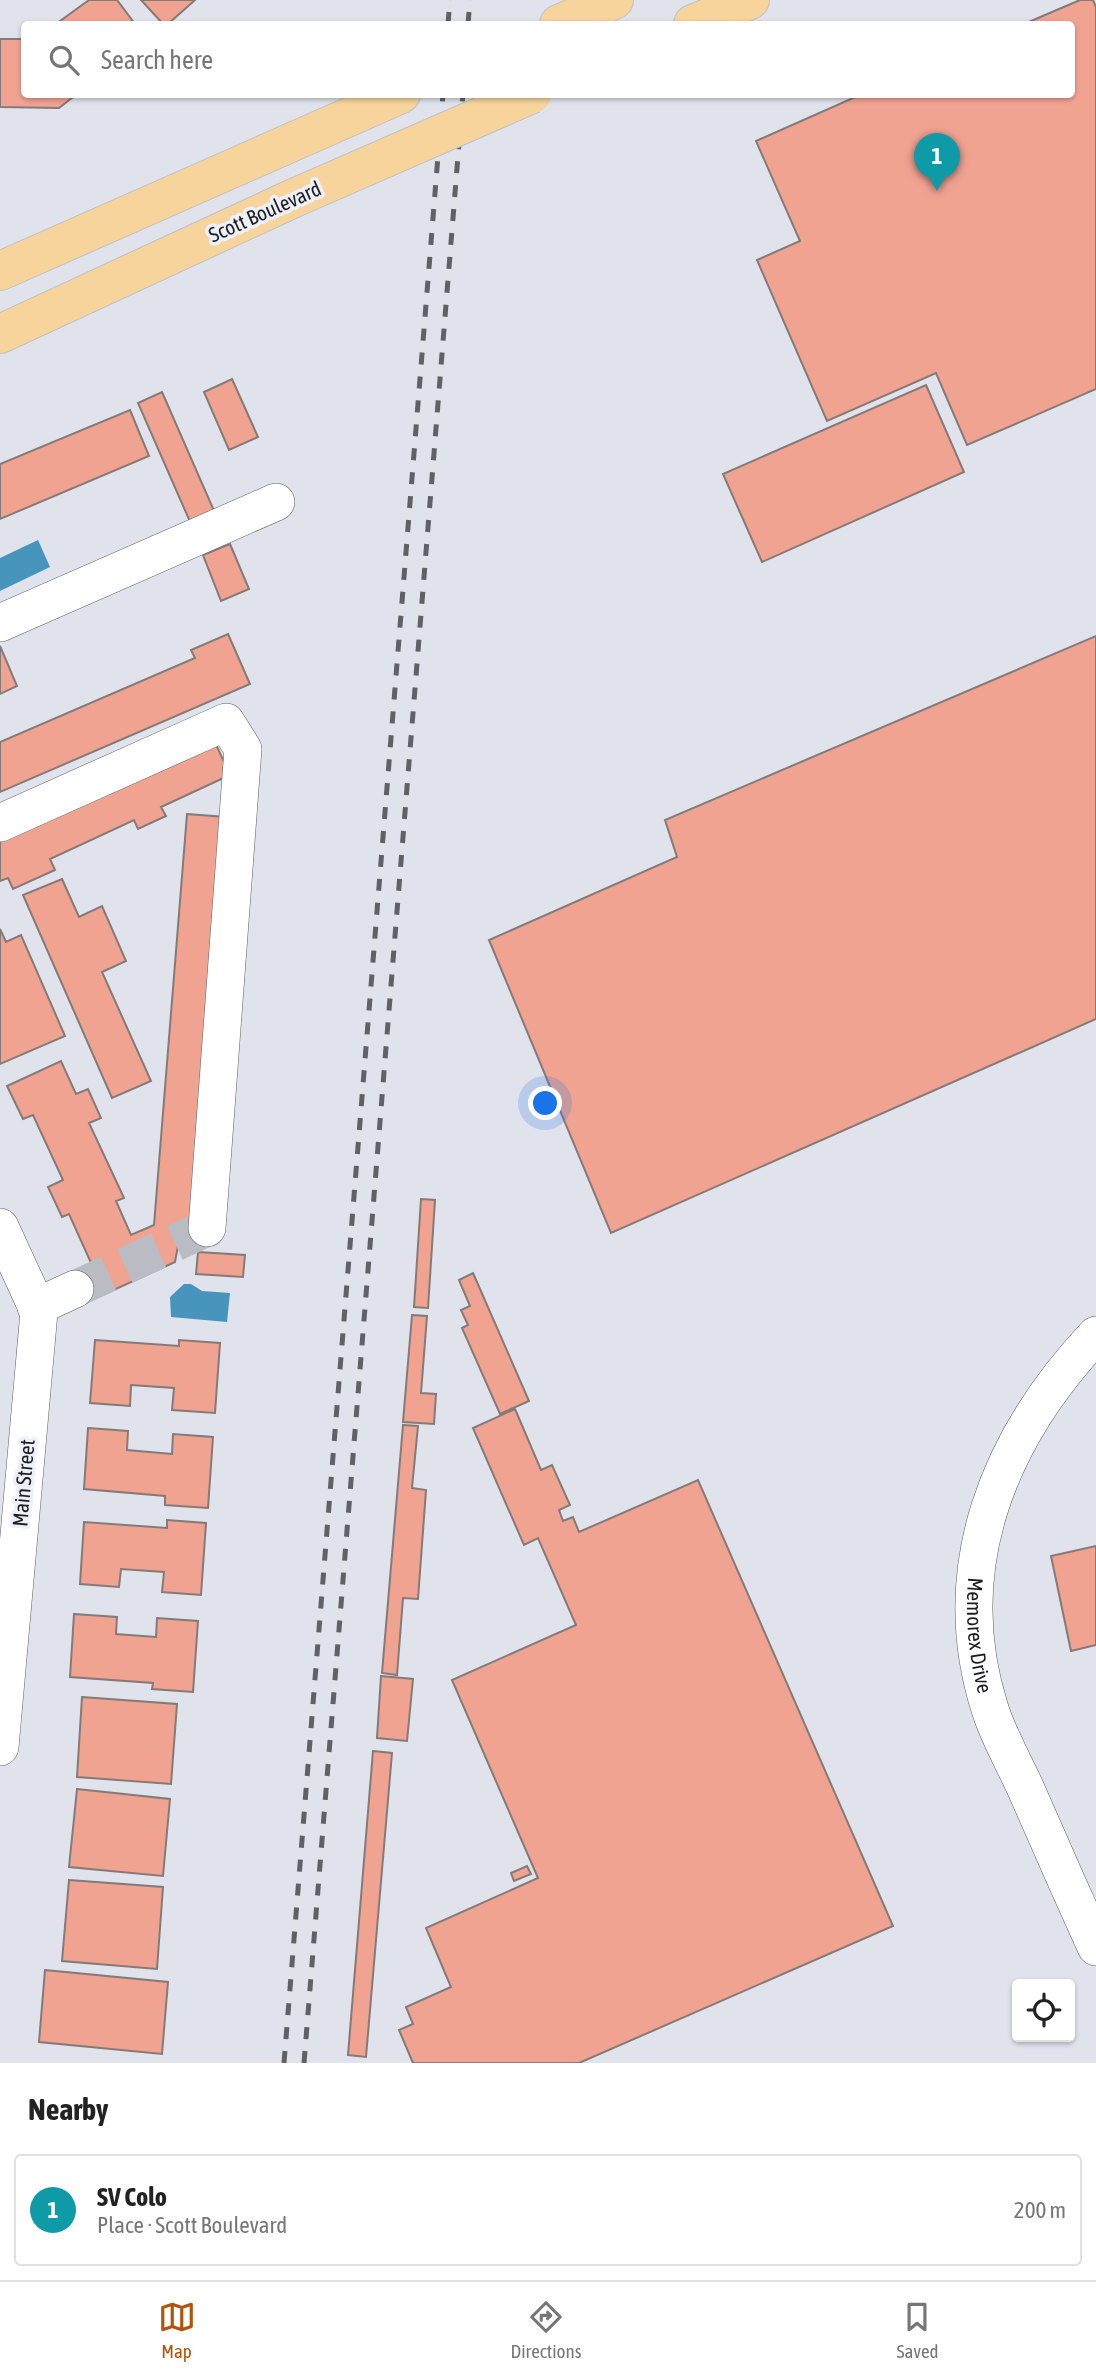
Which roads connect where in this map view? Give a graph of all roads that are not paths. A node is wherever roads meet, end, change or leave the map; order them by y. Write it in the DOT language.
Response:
graph roads {
  1 [pos="750,0"];
  2 [pos="609,2"];
  3 [pos="566,21"];
  4 [pos="700,21"];
  5 [pos="392,98"];
  6 [pos="523,98"];
  7 [pos="0,271"];
  8 [pos="0,334"];
  9 [pos="276,502"];
  10 [pos="0,623"];
  11 [pos="0,823"];
  12 [pos="0,1227"];
  13 [pos="207,1228"];
  14 [pos="75,1289"];
  15 [pos="36,1307"];
  16 [pos="1096,1335"];
  17 [pos="15,1413"];
  18 [pos="0,1747"];
  19 [pos="1096,1947"];
  1 -- 4 [label="main road"];
  2 -- 3 [label="main road"];
  5 -- 7 [label="main road"];
  6 -- 8 [label="main road, Scott Boulevard, bridge"];
  9 -- 10 [label="street"];
  11 -- 13 [label="street"];
  12 -- 15 [label="street, Main Street"];
  14 -- 15 [label="street"];
  15 -- 17 [label="street, Main Street"];
  16 -- 19 [label="street, Memorex Drive"];
  17 -- 18 [label="street, Main Street"];
}
